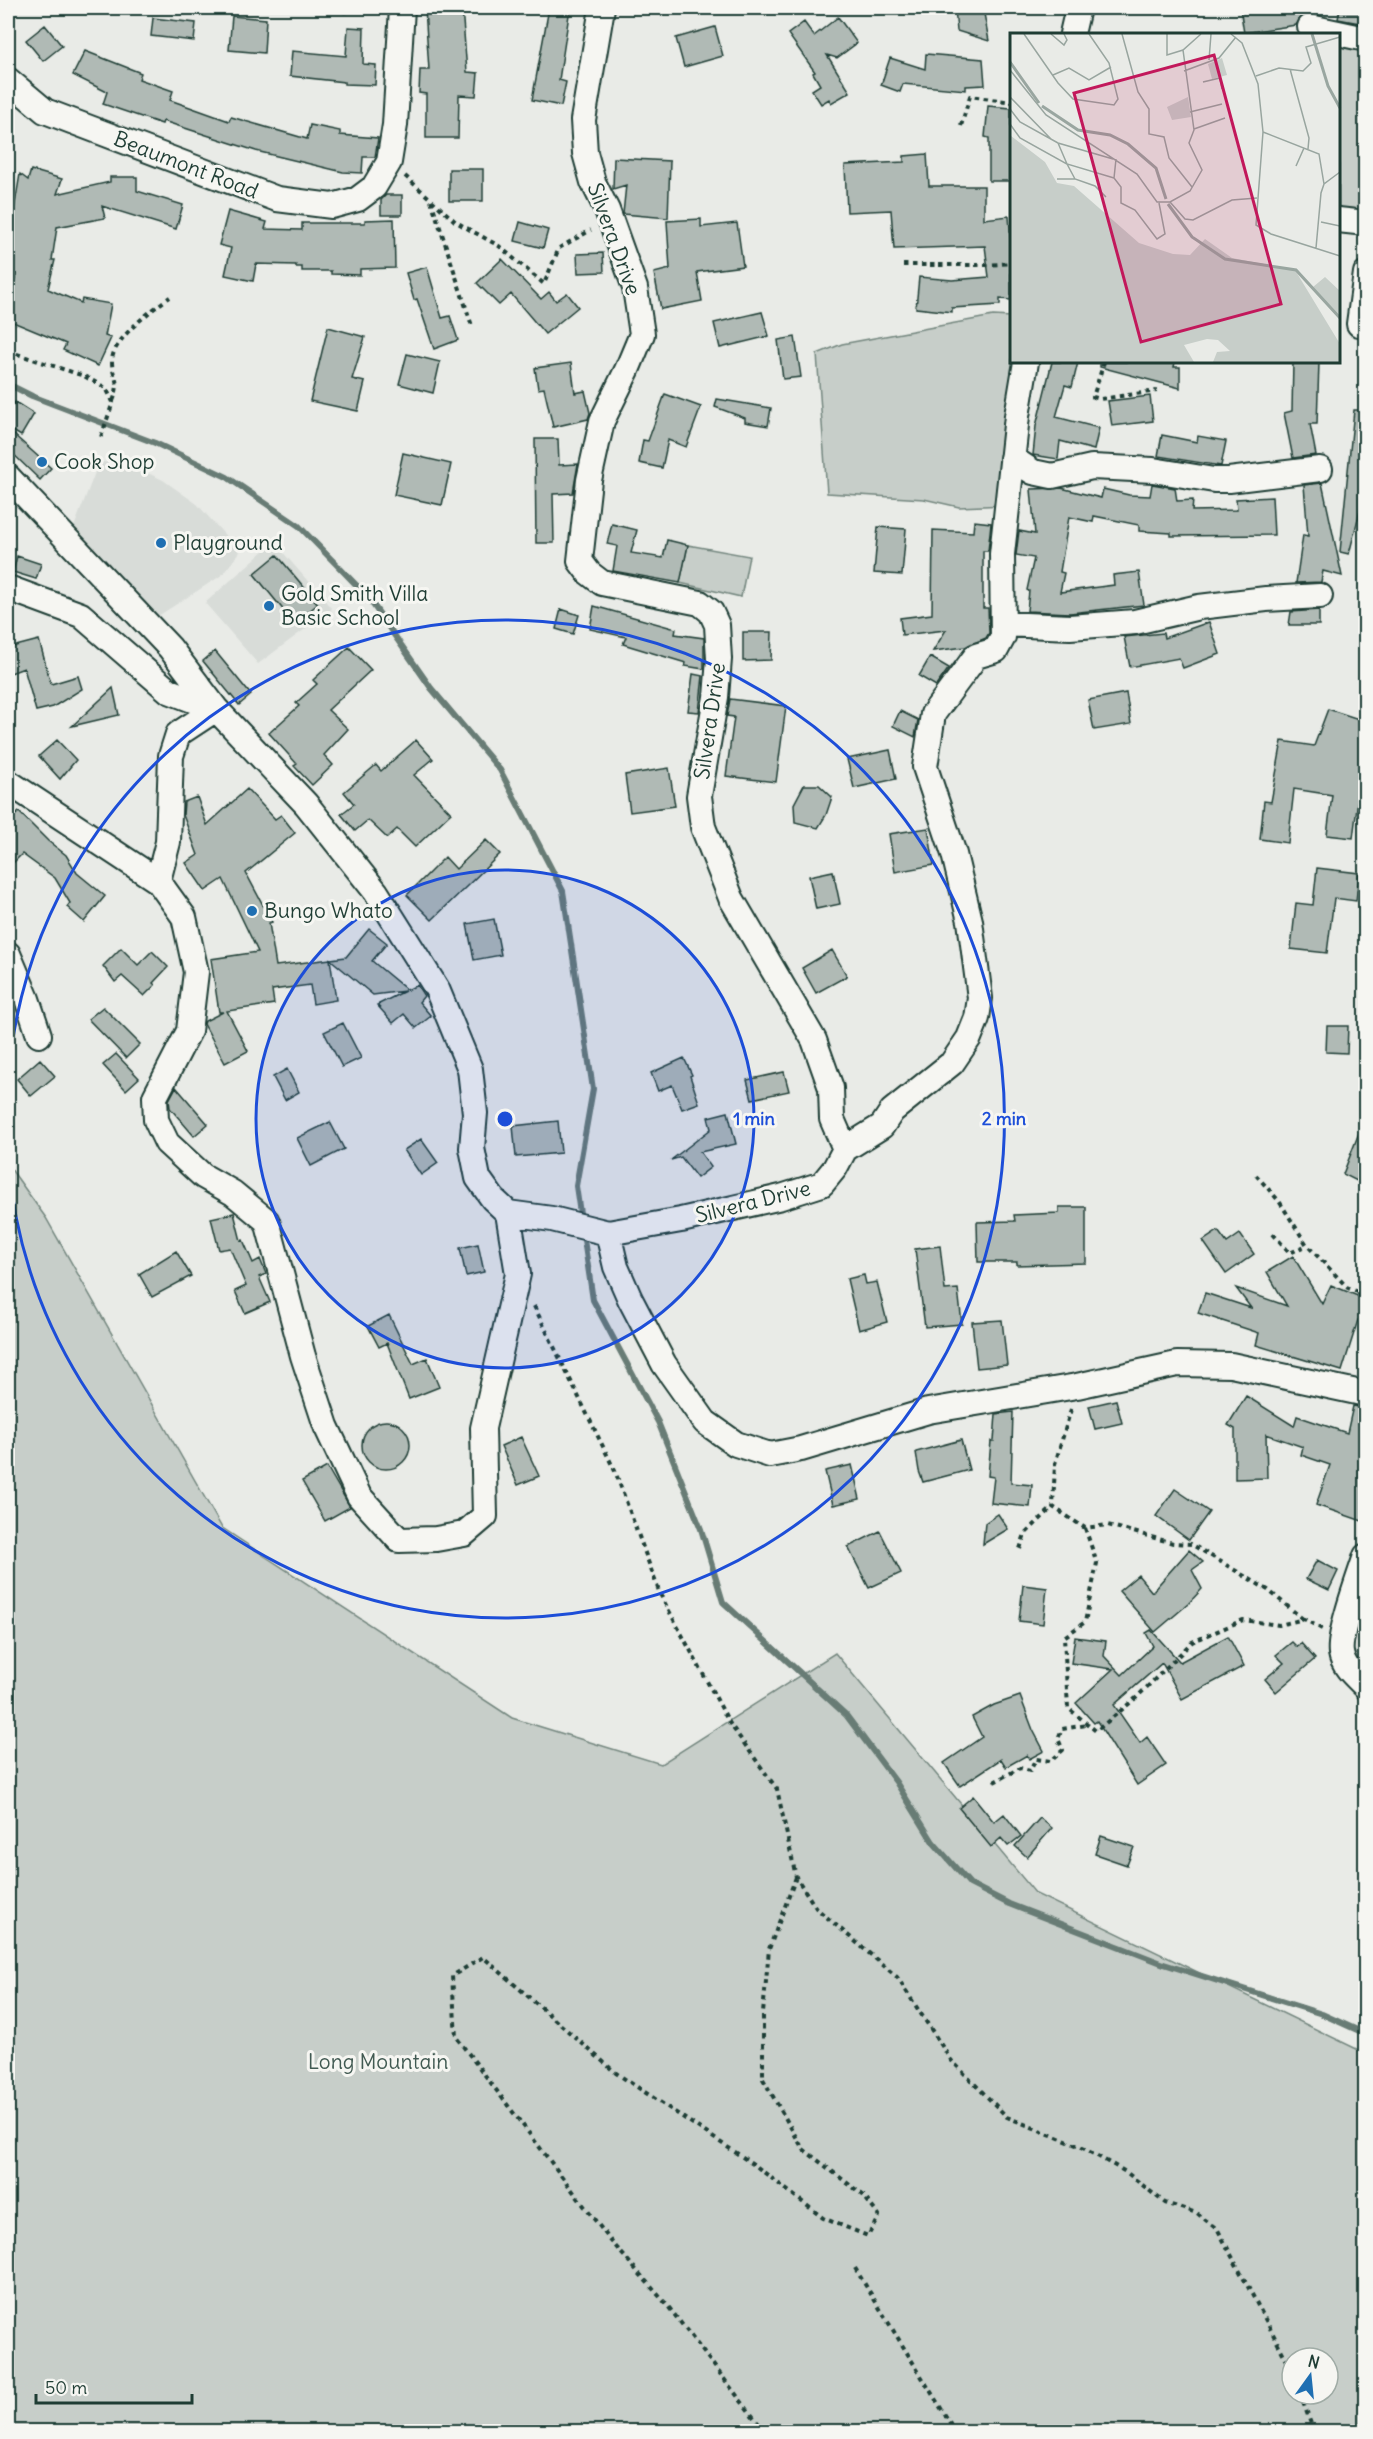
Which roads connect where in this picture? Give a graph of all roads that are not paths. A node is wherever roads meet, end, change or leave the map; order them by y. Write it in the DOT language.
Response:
graph roads {
  1 [pos="402,8"];
  2 [pos="602,8"];
  3 [pos="1078,8"];
  4 [pos="1308,23"];
  5 [pos="1072,33"];
  6 [pos="1365,39"];
  7 [pos="8,80"];
  8 [pos="1340,220"];
  9 [pos="1365,223"];
  10 [pos="1365,273"];
  11 [pos="1354,324"];
  12 [pos="1026,363"];
  13 [pos="1012,458"];
  14 [pos="1320,469"];
  15 [pos="8,477"];
  16 [pos="8,588"];
  17 [pos="1320,596"];
  18 [pos="1003,624"];
  19 [pos="216,709"];
  20 [pos="8,782"];
  21 [pos="158,880"];
  22 [pos="8,954"];
  23 [pos="39,1035"];
  24 [pos="845,1149"];
  25 [pos="508,1213"];
  26 [pos="598,1231"];
  27 [pos="1365,1394"];
  28 [pos="1365,1556"];
  29 [pos="1365,1687"];
  1 -- 7 [label="street, Beaumont Road"];
  2 -- 24 [label="street, Silvera Drive"];
  3 -- 5 [label="street"];
  4 -- 6 [label="street"];
  8 -- 9 [label="street"];
  10 -- 11 [label="street"];
  12 -- 13 [label="street"];
  13 -- 14 [label="street"];
  13 -- 18 [label="street"];
  15 -- 19 [label="street"];
  16 -- 19 [label="street"];
  17 -- 18 [label="street"];
  18 -- 24 [label="street"];
  19 -- 21 [label="street"];
  19 -- 25 [label="street"];
  20 -- 21 [label="street"];
  21 -- 25 [label="street"];
  22 -- 23 [label="street"];
  24 -- 26 [label="street, Silvera Drive"];
  25 -- 26 [label="street"];
  26 -- 27 [label="street"];
  28 -- 29 [label="street"];
}
